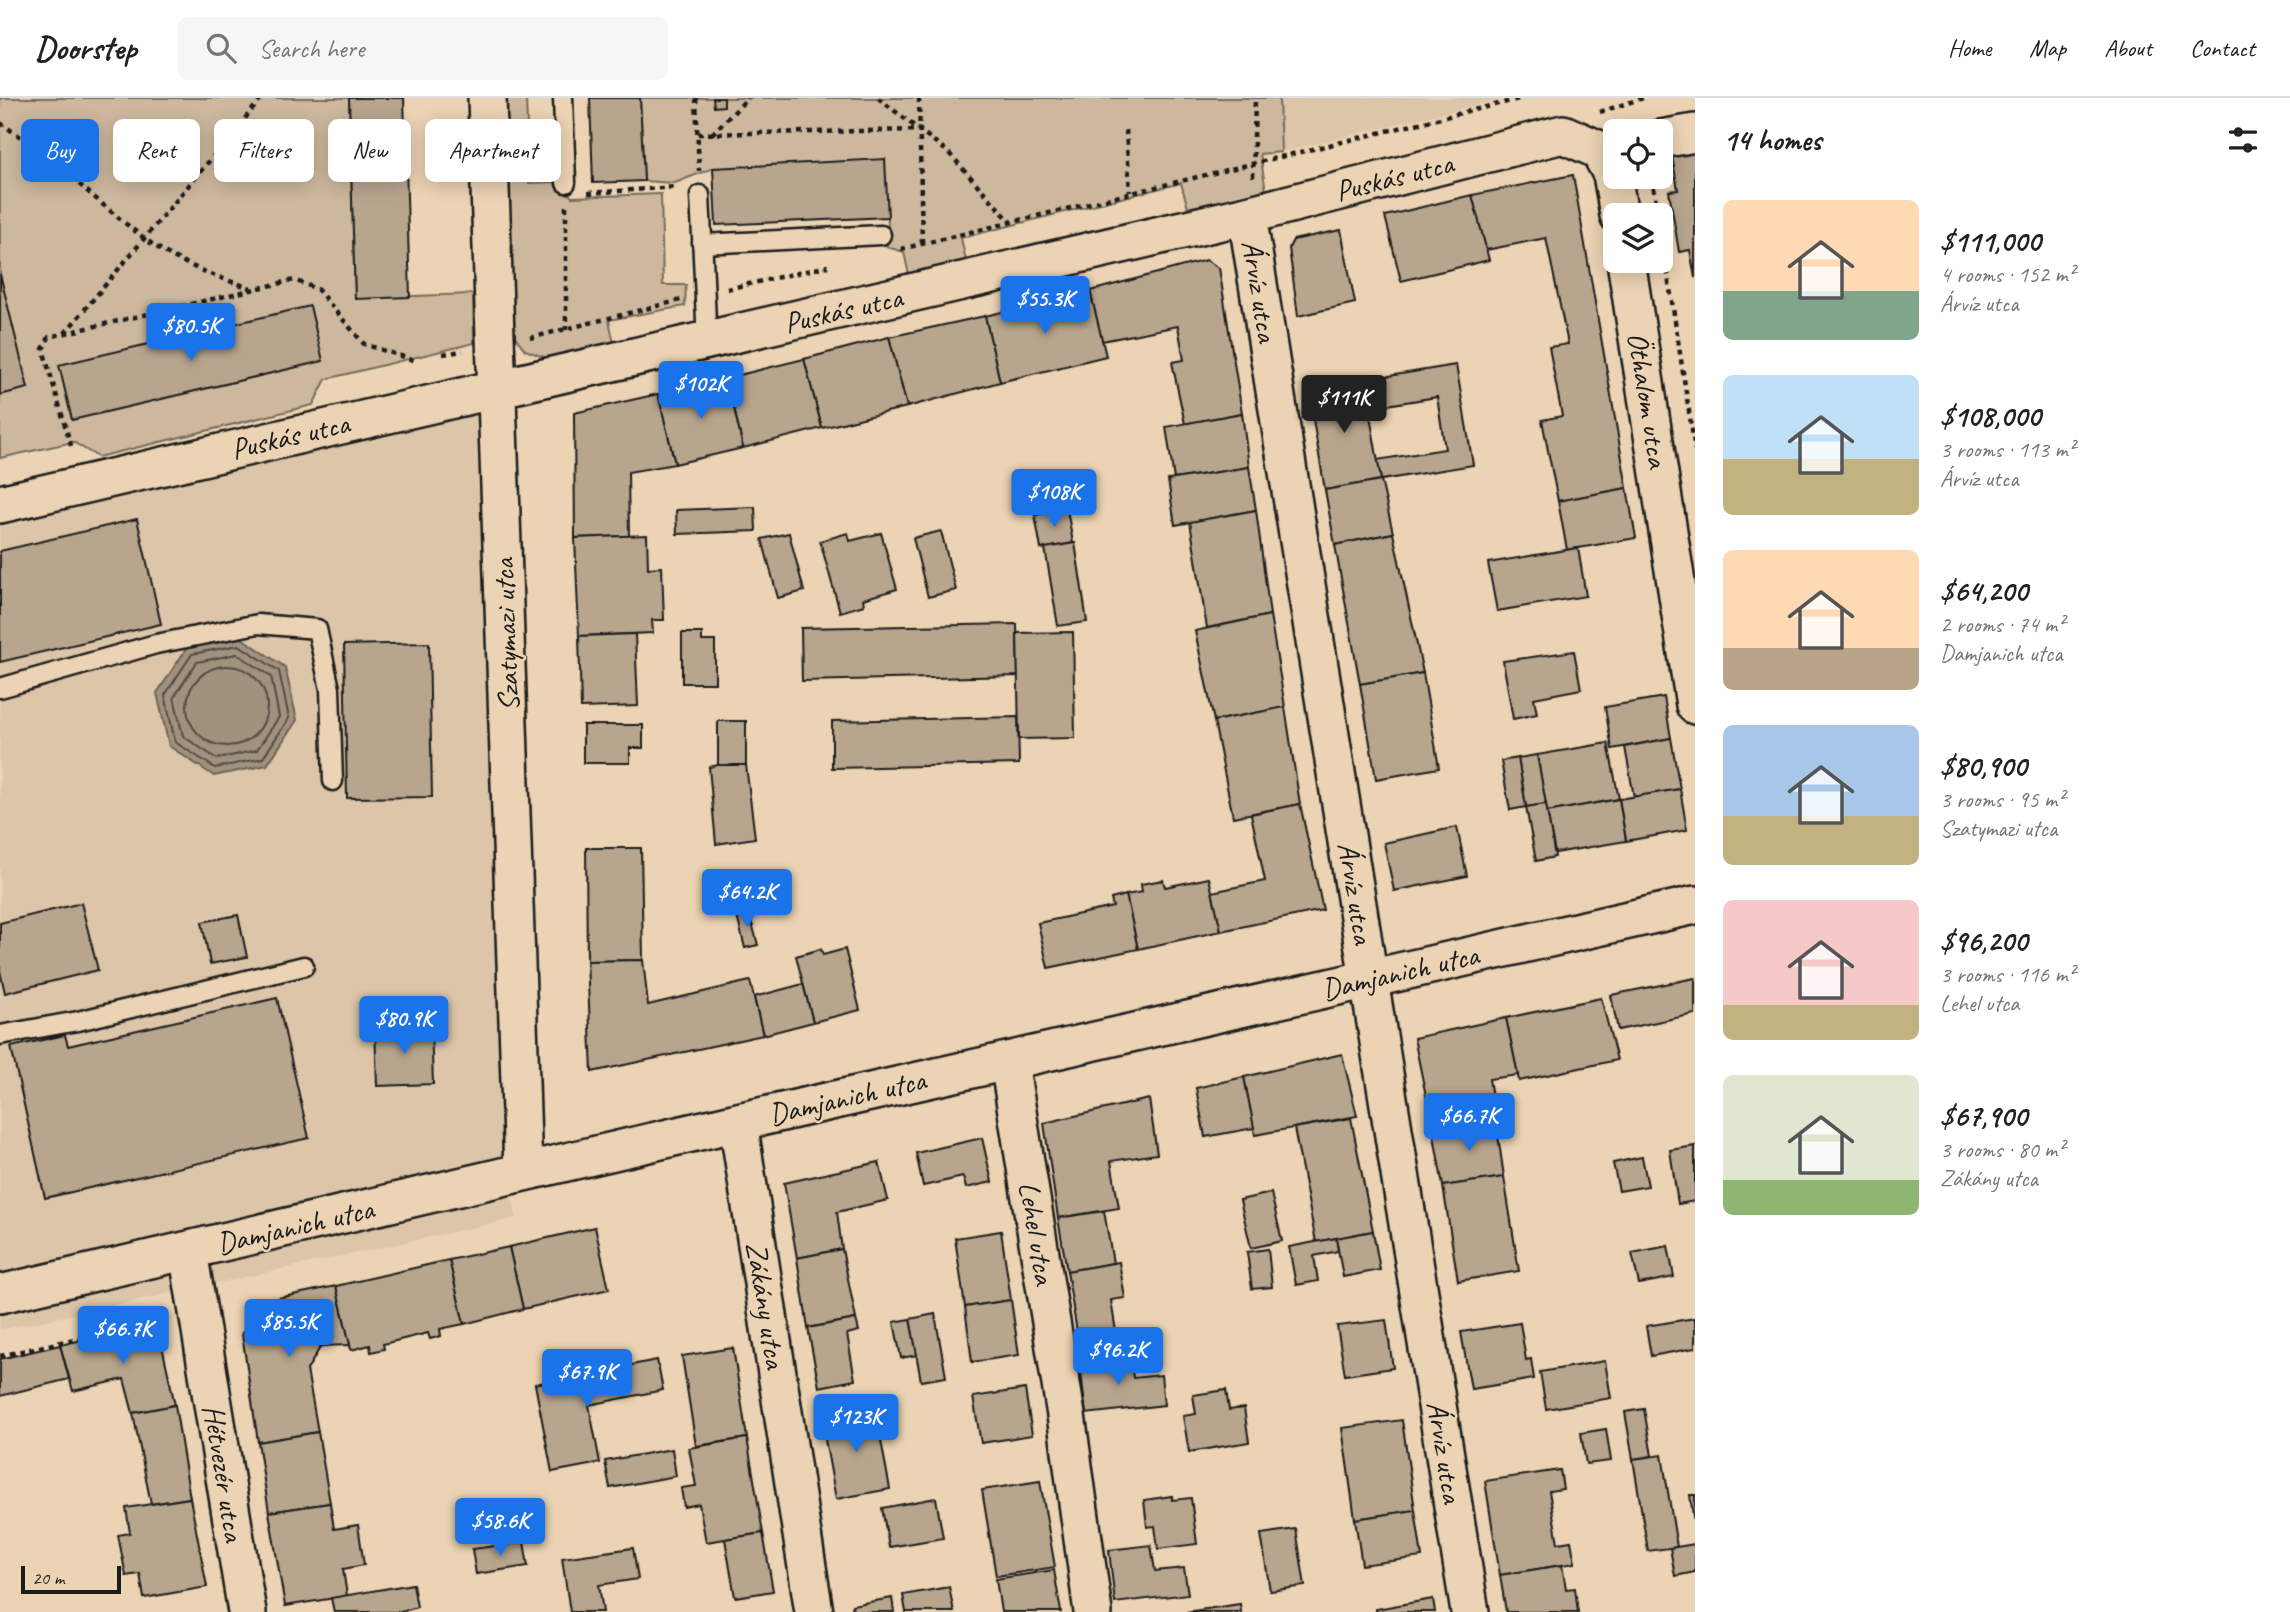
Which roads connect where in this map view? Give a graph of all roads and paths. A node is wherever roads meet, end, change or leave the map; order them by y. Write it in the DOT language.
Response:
graph roads {
  1 [pos="262,98"];
  2 [pos="487,98"];
  3 [pos="563,98"];
  4 [pos="696,98"];
  5 [pos="748,98"];
  6 [pos="878,98"];
  7 [pos="919,98"];
  8 [pos="1255,98"];
  9 [pos="1523,98"];
  10 [pos="0,123"];
  11 [pos="920,130"];
  12 [pos="1126,130"];
  13 [pos="1695,133"];
  14 [pos="698,134"];
  15 [pos="712,134"];
  16 [pos="1673,137"];
  17 [pos="1603,147"];
  18 [pos="1256,162"];
  19 [pos="566,188"];
  20 [pos="700,191"];
  21 [pos="1130,192"];
  22 [pos="1247,215"];
  23 [pos="1011,221"];
  24 [pos="881,235"];
  25 [pos="145,239"];
  26 [pos="702,244"];
  27 [pos="922,244"];
  28 [pos="898,250"];
  29 [pos="833,265"];
  30 [pos="1628,273"];
  31 [pos="1668,273"];
  32 [pos="251,289"];
  33 [pos="704,294"];
  34 [pos="566,329"];
  35 [pos="65,334"];
  36 [pos="707,342"];
  37 [pos="496,345"];
  38 [pos="443,354"];
  39 [pos="416,361"];
  40 [pos="567,372"];
  41 [pos="498,387"];
  42 [pos="71,446"];
  43 [pos="1695,450"];
  44 [pos="0,504"];
  45 [pos="0,688"];
  46 [pos="1695,705"];
  47 [pos="333,781"];
  48 [pos="1695,905"];
  49 [pos="304,966"];
  50 [pos="1371,978"];
  51 [pos="0,1035"];
  52 [pos="1009,1062"];
  53 [pos="738,1122"];
  54 [pos="523,1171"];
  55 [pos="188,1251"];
  56 [pos="0,1294"];
  57 [pos="198,1310"];
  58 [pos="0,1356"];
  59 [pos="247,1612"];
  60 [pos="814,1612"];
  61 [pos="1093,1612"];
  62 [pos="1470,1612"];
  1 -- 25 [label="path"];
  2 -- 37 [label="street, Szatymazi utca"];
  3 -- 19 [label="lane"];
  4 -- 14 [label="path"];
  5 -- 15 [label="path"];
  6 -- 11 [label="path"];
  7 -- 11 [label="path"];
  8 -- 18 [label="path"];
  9 -- 18 [label="path"];
  10 -- 25 [label="path"];
  11 -- 15 [label="path"];
  11 -- 23 [label="path"];
  11 -- 27 [label="path"];
  12 -- 21 [label="path"];
  13 -- 16 [label="street"];
  14 -- 15 [label="path"];
  14 -- 20 [label="path"];
  17 -- 22 [label="street, Puskás utca"];
  18 -- 21 [label="path"];
  18 -- 22 [label="path"];
  19 -- 20 [label="path"];
  19 -- 34 [label="path"];
  20 -- 26 [label="lane"];
  21 -- 23 [label="path"];
  22 -- 36 [label="street, Puskás utca"];
  22 -- 50 [label="street, Árvíz utca"];
  23 -- 27 [label="path"];
  24 -- 26 [label="lane"];
  25 -- 32 [label="path"];
  25 -- 35 [label="path"];
  26 -- 33 [label="lane"];
  27 -- 28 [label="path"];
  29 -- 33 [label="path"];
  30 -- 46 [label="street, Öthalom utca"];
  31 -- 43 [label="path"];
  32 -- 35 [label="path"];
  32 -- 39 [label="path"];
  33 -- 34 [label="path"];
  33 -- 36 [label="lane"];
  34 -- 37 [label="path"];
  34 -- 40 [label="path"];
  35 -- 42 [label="path"];
  36 -- 40 [label="street, Puskás utca"];
  37 -- 38 [label="path"];
  37 -- 41 [label="street, Szatymazi utca"];
  40 -- 41 [label="street, Puskás utca"];
  41 -- 44 [label="street, Puskás utca"];
  41 -- 54 [label="street, Szatymazi utca"];
  45 -- 47 [label="lane"];
  48 -- 50 [label="street, Damjanich utca"];
  49 -- 51 [label="lane"];
  50 -- 52 [label="street, Damjanich utca"];
  50 -- 62 [label="street, Árvíz utca"];
  52 -- 53 [label="street, Damjanich utca"];
  52 -- 61 [label="street, Lehel utca"];
  53 -- 54 [label="street, Damjanich utca"];
  53 -- 60 [label="street, Zákány utca"];
  54 -- 55 [label="street, Damjanich utca"];
  55 -- 56 [label="street, Damjanich utca"];
  55 -- 57 [label="street, Hétvezér utca"];
  57 -- 58 [label="path"];
  57 -- 59 [label="street, Hétvezér utca"];
}
